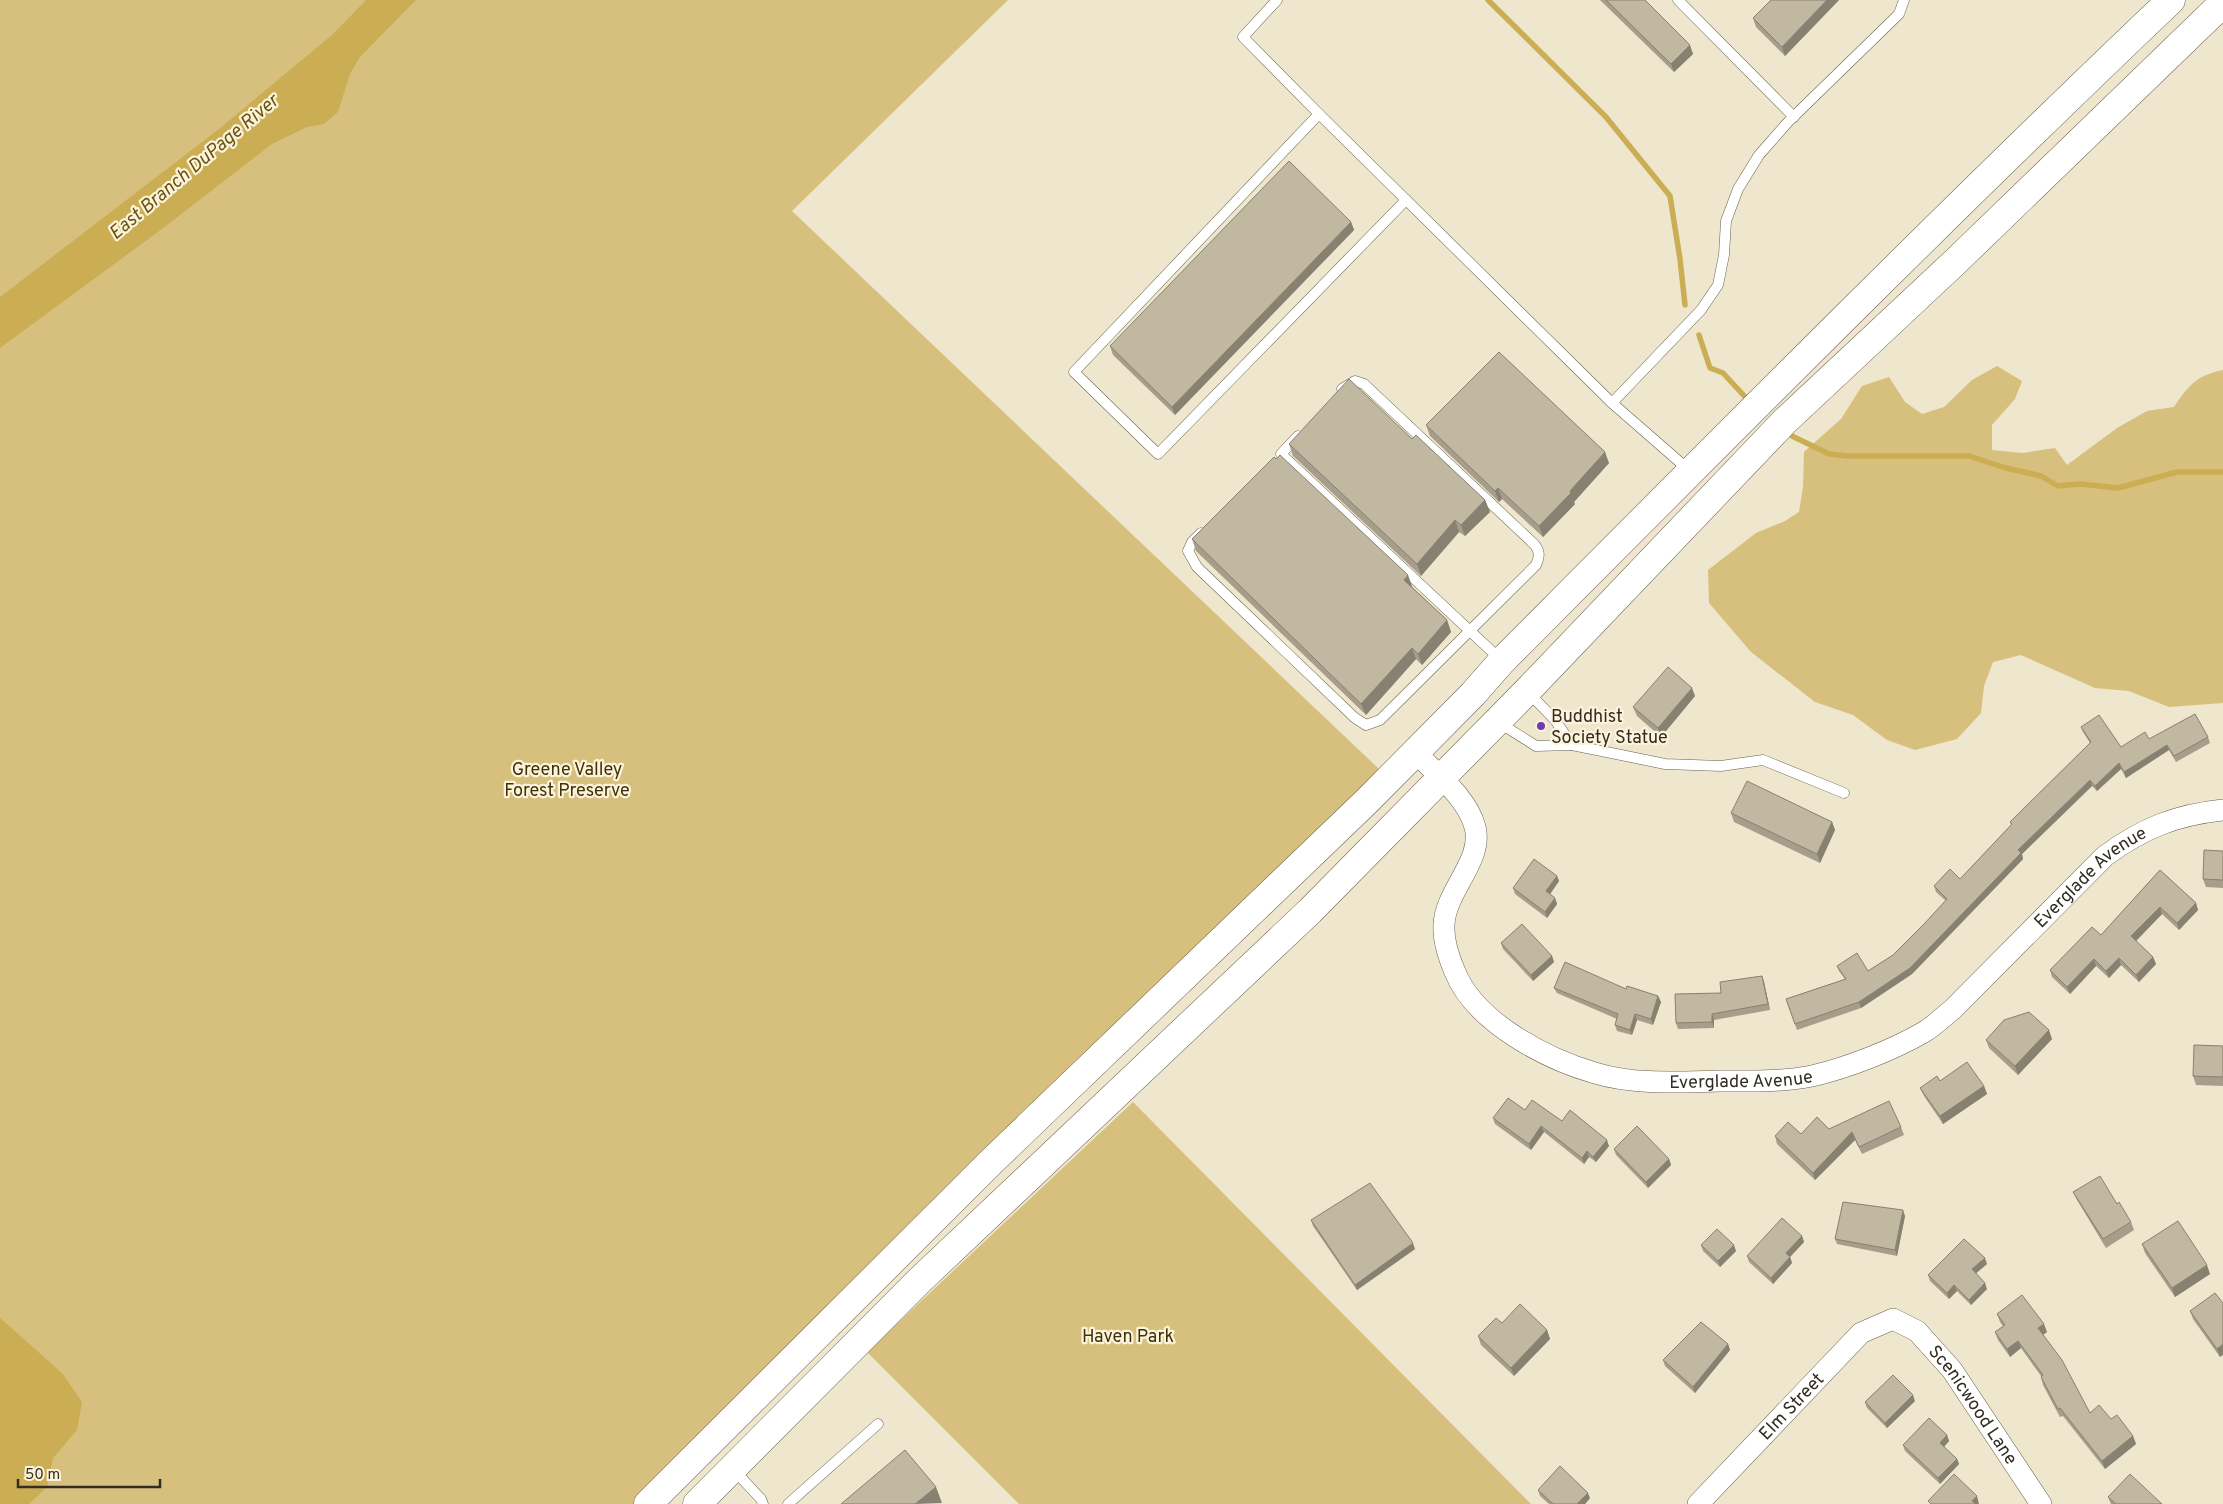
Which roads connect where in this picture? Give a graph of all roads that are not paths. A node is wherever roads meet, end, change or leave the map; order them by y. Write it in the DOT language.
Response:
graph roads {
  1 [pos="1277,0"];
  2 [pos="1678,0"];
  3 [pos="1904,0"];
  4 [pos="2171,0"];
  5 [pos="2223,3"];
  6 [pos="1319,114"];
  7 [pos="1794,117"];
  8 [pos="1406,200"];
  9 [pos="1333,399"];
  10 [pos="1612,403"];
  11 [pos="1308,426"];
  12 [pos="1691,472"];
  13 [pos="1205,529"];
  14 [pos="1471,631"];
  15 [pos="1502,661"];
  16 [pos="1527,691"];
  17 [pos="1497,721"];
  18 [pos="1572,745"];
  19 [pos="1416,752"];
  20 [pos="1441,778"];
  21 [pos="1844,793"];
  22 [pos="2223,810"];
  23 [pos="1892,1319"];
  24 [pos="878,1424"];
  25 [pos="732,1469"];
  26 [pos="648,1504"];
  27 [pos="697,1504"];
  28 [pos="762,1504"];
  29 [pos="788,1504"];
  30 [pos="1698,1504"];
  31 [pos="2040,1504"];
  1 -- 6 [label="lane"];
  2 -- 7 [label="lane"];
  3 -- 7 [label="lane"];
  4 -- 12 [label="main road"];
  5 -- 16 [label="main road"];
  6 -- 8 [label="lane"];
  6 -- 8 [label="lane"];
  7 -- 10 [label="lane"];
  8 -- 10 [label="lane"];
  9 -- 14 [label="lane"];
  10 -- 12 [label="lane"];
  11 -- 14 [label="lane"];
  12 -- 15 [label="main road"];
  13 -- 14 [label="lane"];
  14 -- 15 [label="lane"];
  15 -- 19 [label="main road"];
  16 -- 17 [label="main road"];
  16 -- 18 [label="lane"];
  17 -- 18 [label="lane"];
  17 -- 20 [label="main road"];
  18 -- 21 [label="lane"];
  19 -- 20 [label="street, Everglade Avenue"];
  19 -- 26 [label="main road"];
  20 -- 22 [label="street, Everglade Avenue"];
  20 -- 25 [label="main road"];
  23 -- 30 [label="street, Elm Street"];
  23 -- 31 [label="street, Scenicwood Lane"];
  24 -- 29 [label="lane"];
  25 -- 27 [label="main road"];
  25 -- 28 [label="lane"];
}
